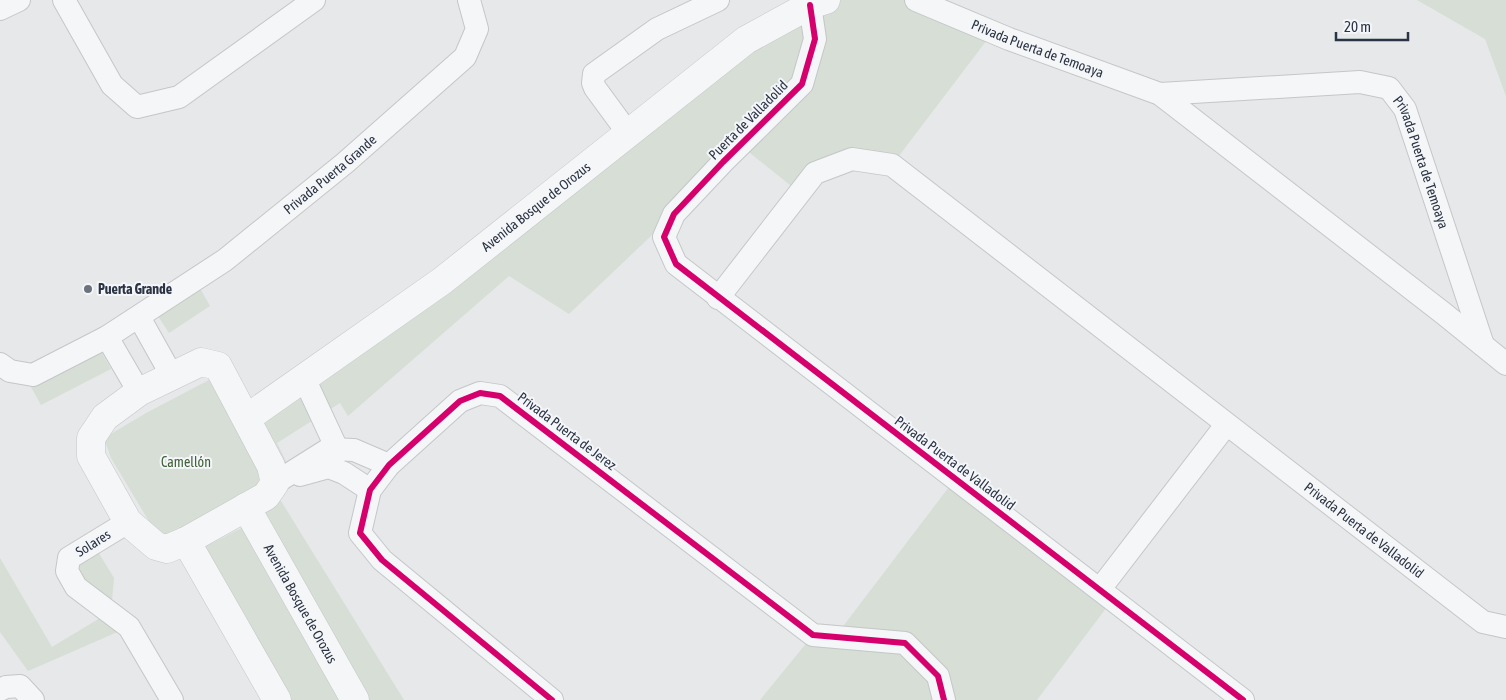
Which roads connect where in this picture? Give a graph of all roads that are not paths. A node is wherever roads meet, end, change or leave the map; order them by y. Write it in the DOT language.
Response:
graph roads {
  1 [pos="19,0"];
  2 [pos="64,0"];
  3 [pos="314,0"];
  4 [pos="469,0"];
  5 [pos="718,0"];
  6 [pos="916,0"];
  7 [pos="818,3"];
  8 [pos="0,10"];
  9 [pos="1160,94"];
  10 [pos="628,133"];
  11 [pos="664,237"];
  12 [pos="718,298"];
  13 [pos="139,317"];
  14 [pos="107,337"];
  15 [pos="1483,345"];
  16 [pos="0,364"];
  17 [pos="1506,364"];
  18 [pos="172,376"];
  19 [pos="304,378"];
  20 [pos="139,392"];
  21 [pos="247,418"];
  22 [pos="1226,426"];
  23 [pos="333,458"];
  24 [pos="389,465"];
  25 [pos="275,482"];
  26 [pos="370,490"];
  27 [pos="246,507"];
  28 [pos="128,522"];
  29 [pos="186,541"];
  30 [pos="1100,589"];
  31 [pos="1506,627"];
  32 [pos="0,690"];
  33 [pos="34,700"];
  34 [pos="172,700"];
  35 [pos="277,700"];
  36 [pos="355,700"];
  37 [pos="552,700"];
  38 [pos="944,700"];
  39 [pos="1243,700"];
  1 -- 8 [label="street"];
  2 -- 3 [label="street"];
  4 -- 13 [label="street, Privada Puerta Grande"];
  5 -- 10 [label="street"];
  6 -- 9 [label="street, Privada Puerta de Temoaya"];
  7 -- 10 [label="street, Avenida Bosque de Orozus"];
  7 -- 11 [label="street, Puerta de Valladolid"];
  9 -- 15 [label="street, Privada Puerta de Temoaya"];
  9 -- 15 [label="street, Privada Puerta de Temoaya"];
  10 -- 19 [label="street, Avenida Bosque de Orozus"];
  11 -- 12 [label="street, Privada Puerta de Valladolid"];
  12 -- 22 [label="street, Privada Puerta de Valladolid"];
  12 -- 30 [label="street, Privada Puerta de Valladolid"];
  13 -- 14 [label="street, Privada Puerta Grande"];
  13 -- 18 [label="street"];
  14 -- 16 [label="street, Privada Puerta Grande"];
  14 -- 20 [label="street"];
  15 -- 17 [label="street, Privada Puerta de Temoaya"];
  18 -- 20 [label="street"];
  18 -- 21 [label="street"];
  19 -- 21 [label="street, Avenida Bosque de Orozus"];
  19 -- 23 [label="street"];
  20 -- 28 [label="street"];
  21 -- 25 [label="street"];
  22 -- 30 [label="street"];
  22 -- 31 [label="street, Privada Puerta de Valladolid"];
  23 -- 24 [label="street"];
  23 -- 25 [label="street"];
  23 -- 26 [label="street"];
  24 -- 26 [label="street, Privada Puerta de Jerez"];
  24 -- 38 [label="street, Privada Puerta de Jerez"];
  25 -- 27 [label="street"];
  26 -- 37 [label="street, Privada Puerta de Jerez"];
  27 -- 29 [label="street"];
  27 -- 36 [label="street, Avenida Bosque de Orozus"];
  28 -- 29 [label="street"];
  28 -- 34 [label="street, Solares"];
  29 -- 35 [label="street"];
  30 -- 39 [label="street, Privada Puerta de Valladolid"];
  32 -- 33 [label="street"];
}
